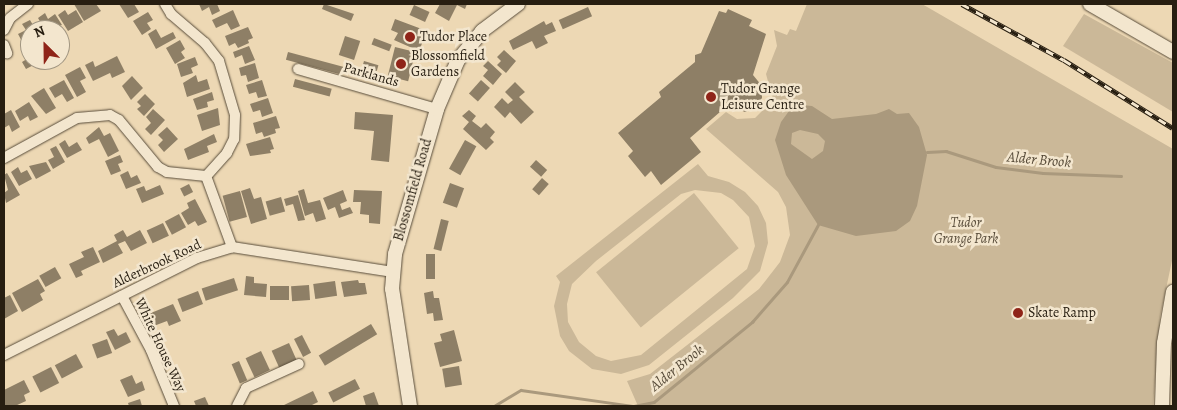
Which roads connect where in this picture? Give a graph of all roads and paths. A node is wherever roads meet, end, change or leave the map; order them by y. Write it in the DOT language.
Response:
graph roads {
  1 [pos="28,4"];
  2 [pos="165,4"];
  3 [pos="518,4"];
  4 [pos="1090,4"];
  5 [pos="4,30"];
  6 [pos="1173,52"];
  7 [pos="298,69"];
  8 [pos="437,108"];
  9 [pos="4,158"];
  10 [pos="206,176"];
  11 [pos="232,247"];
  12 [pos="393,272"];
  13 [pos="1173,292"];
  14 [pos="122,296"];
  15 [pos="4,355"];
  16 [pos="299,364"];
  17 [pos="174,406"];
  18 [pos="237,406"];
  19 [pos="410,406"];
  20 [pos="1162,406"];
  1 -- 5 [label="street"];
  2 -- 10 [label="street"];
  3 -- 8 [label="main road, Blossomfield Road"];
  4 -- 6 [label="main road"];
  7 -- 8 [label="street, Parklands"];
  8 -- 12 [label="main road, Blossomfield Road"];
  9 -- 10 [label="street"];
  10 -- 11 [label="street"];
  11 -- 12 [label="street, Alderbrook Road"];
  11 -- 14 [label="street, Alderbrook Road"];
  12 -- 19 [label="main road, Blossomfield Road"];
  13 -- 20 [label="main road"];
  14 -- 15 [label="street, Alderbrook Road"];
  14 -- 17 [label="street, White House Way"];
  16 -- 18 [label="street"];
}
